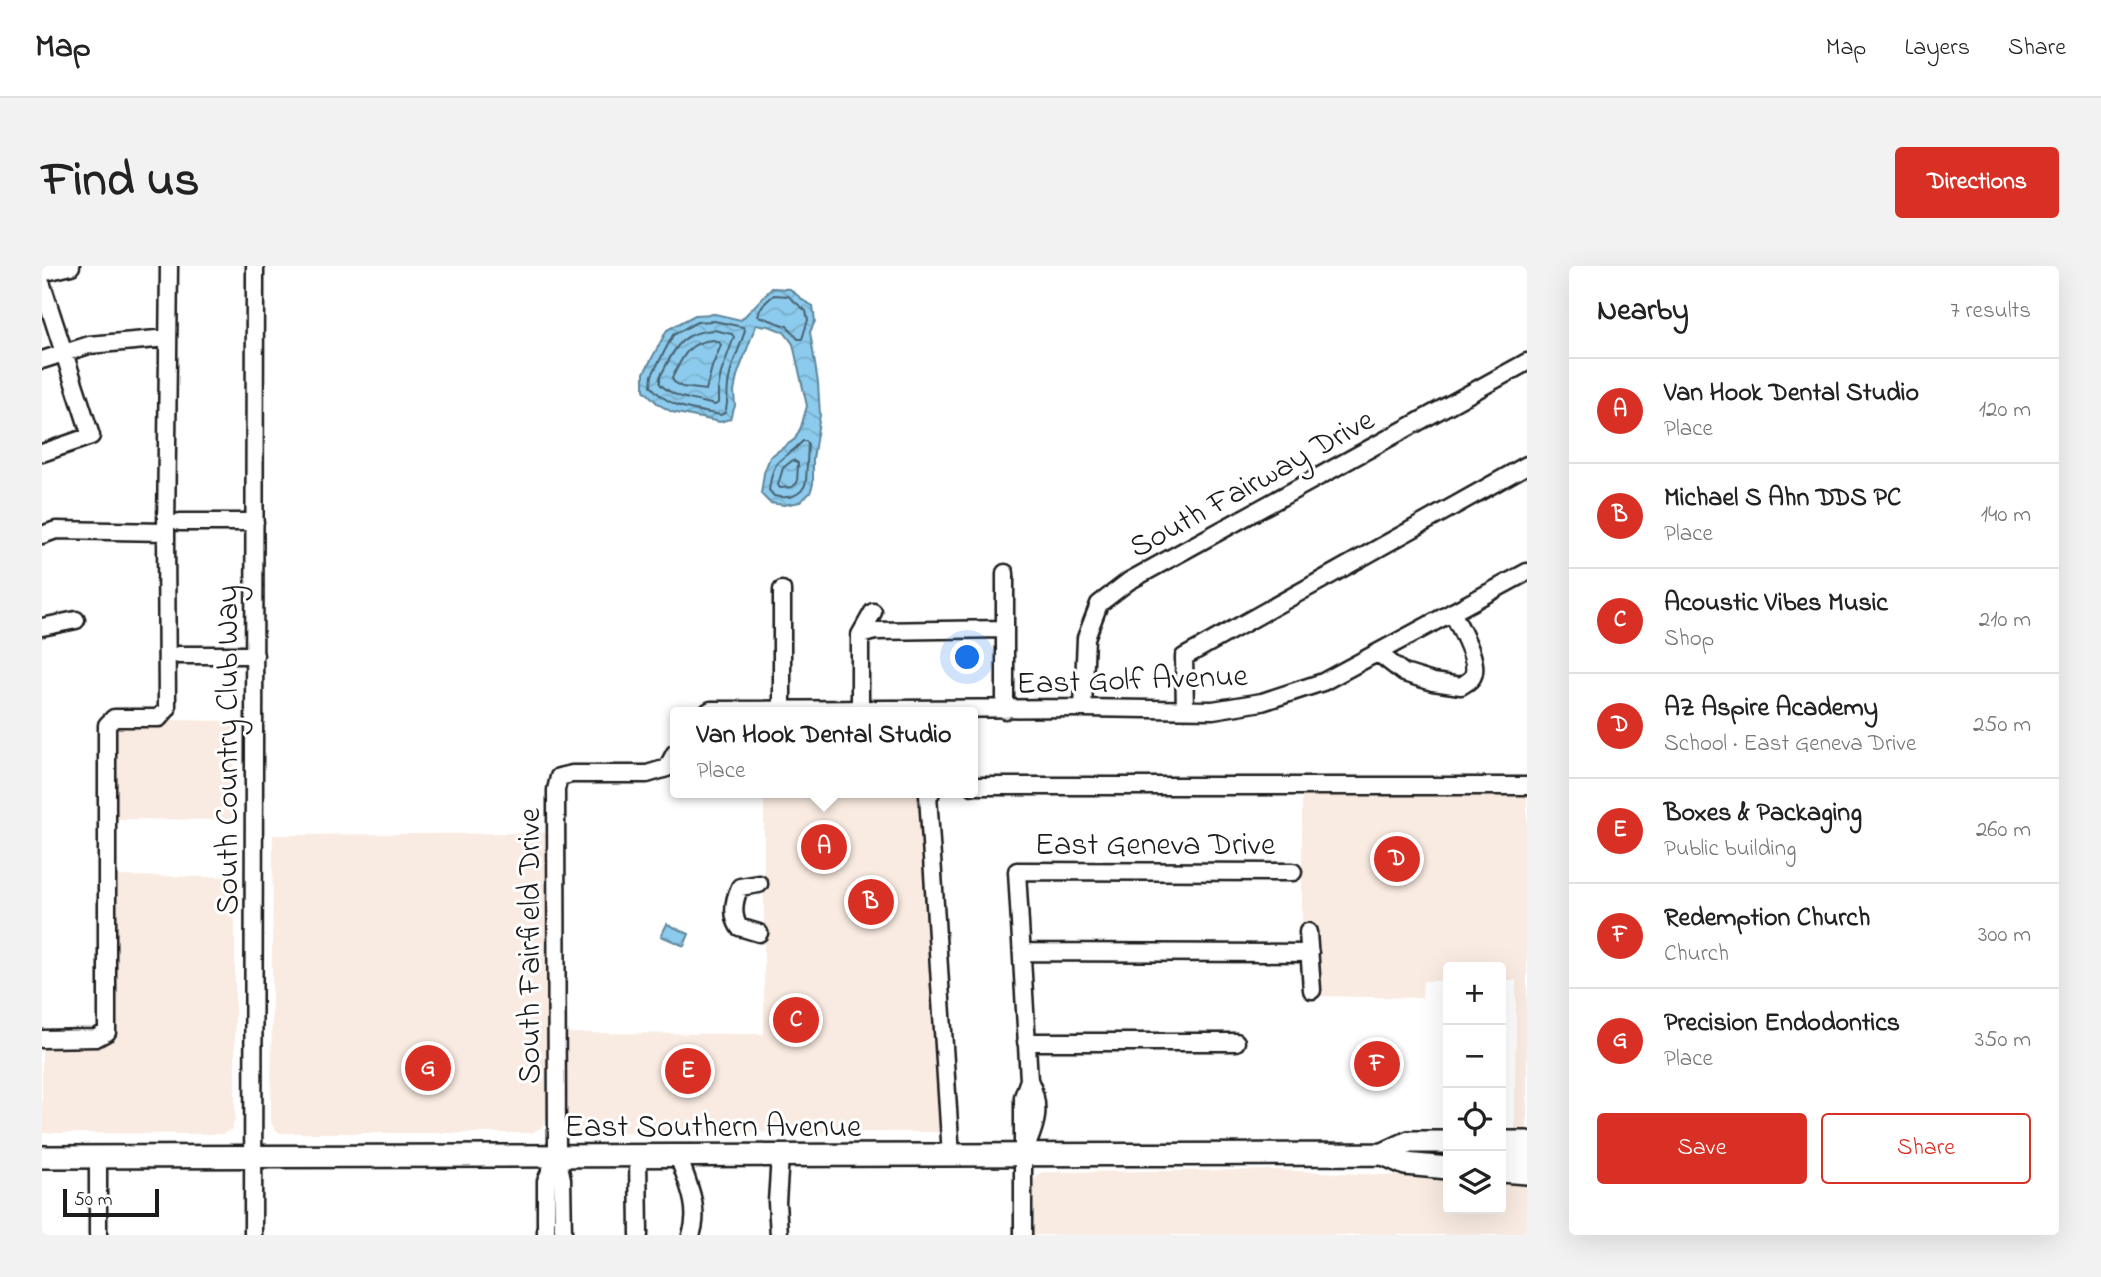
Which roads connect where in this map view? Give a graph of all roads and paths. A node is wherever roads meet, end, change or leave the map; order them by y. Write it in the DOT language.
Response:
graph roads {
  1 [pos="71,266"];
  2 [pos="169,266"];
  3 [pos="255,266"];
  4 [pos="42,273"];
  5 [pos="42,285"];
  6 [pos="168,338"];
  7 [pos="64,352"];
  8 [pos="42,360"];
  9 [pos="1527,362"];
  10 [pos="42,453"];
  11 [pos="1527,465"];
  12 [pos="180,522"];
  13 [pos="255,522"];
  14 [pos="166,533"];
  15 [pos="42,535"];
  16 [pos="1527,572"];
  17 [pos="1004,573"];
  18 [pos="782,590"];
  19 [pos="873,612"];
  20 [pos="1452,612"];
  21 [pos="76,620"];
  22 [pos="42,627"];
  23 [pos="1004,629"];
  24 [pos="860,635"];
  25 [pos="1378,653"];
  26 [pos="179,655"];
  27 [pos="255,655"];
  28 [pos="782,707"];
  29 [pos="860,707"];
  30 [pos="1083,708"];
  31 [pos="1185,709"];
  32 [pos="978,710"];
  33 [pos="1004,710"];
  34 [pos="670,762"];
  35 [pos="978,786"];
  36 [pos="1527,786"];
  37 [pos="928,798"];
  38 [pos="1293,872"];
  39 [pos="759,884"];
  40 [pos="1308,932"];
  41 [pos="759,933"];
  42 [pos="1022,952"];
  43 [pos="1310,953"];
  44 [pos="1312,989"];
  45 [pos="42,1039"];
  46 [pos="1026,1042"];
  47 [pos="1236,1042"];
  48 [pos="1443,1142"];
  49 [pos="1506,1142"];
  50 [pos="1527,1142"];
  51 [pos="1384,1154"];
  52 [pos="253,1156"];
  53 [pos="557,1156"];
  54 [pos="638,1156"];
  55 [pos="678,1156"];
  56 [pos="780,1156"];
  57 [pos="951,1156"];
  58 [pos="1023,1156"];
  59 [pos="1506,1156"];
  60 [pos="42,1157"];
  61 [pos="98,1157"];
  62 [pos="1443,1157"];
  63 [pos="1527,1157"];
  64 [pos="1405,1164"];
  65 [pos="1443,1168"];
  66 [pos="1506,1171"];
  67 [pos="1527,1173"];
  68 [pos="99,1235"];
  69 [pos="253,1235"];
  70 [pos="546,1235"];
  71 [pos="562,1235"];
  72 [pos="639,1235"];
  73 [pos="691,1235"];
  74 [pos="779,1235"];
  75 [pos="1023,1235"];
  1 -- 4 [label="street"];
  2 -- 6 [label="street"];
  3 -- 13 [label="street, South Country Club Way"];
  5 -- 7 [label="street"];
  6 -- 7 [label="street"];
  6 -- 14 [label="street"];
  7 -- 8 [label="street"];
  7 -- 10 [label="street"];
  9 -- 30 [label="street, South Fairway Drive"];
  11 -- 31 [label="street"];
  12 -- 13 [label="street"];
  13 -- 27 [label="street, South Country Club Way"];
  14 -- 15 [label="street"];
  14 -- 45 [label="street"];
  16 -- 20 [label="street, East Golf Avenue"];
  17 -- 23 [label="street"];
  18 -- 28 [label="street"];
  19 -- 24 [label="street"];
  20 -- 25 [label="street, East Golf Avenue"];
  20 -- 25 [label="street"];
  21 -- 22 [label="street"];
  23 -- 24 [label="street"];
  23 -- 33 [label="street"];
  24 -- 29 [label="street"];
  25 -- 31 [label="street, East Golf Avenue"];
  26 -- 27 [label="street"];
  27 -- 52 [label="street, South Country Club Way"];
  30 -- 31 [label="street, East Golf Avenue"];
  30 -- 33 [label="street, East Golf Avenue"];
  32 -- 33 [label="street, East Golf Avenue"];
  34 -- 53 [label="street, South Fairfield Drive"];
  35 -- 36 [label="street"];
  37 -- 57 [label="street"];
  38 -- 42 [label="street, East Geneva Drive"];
  39 -- 41 [label="street"];
  40 -- 43 [label="street"];
  42 -- 43 [label="street"];
  42 -- 46 [label="street"];
  43 -- 44 [label="street"];
  46 -- 47 [label="street"];
  46 -- 58 [label="street"];
  48 -- 51 [label="main road, East Southern Avenue"];
  49 -- 50 [label="main road"];
  51 -- 58 [label="main road, East Southern Avenue"];
  51 -- 64 [label="main road, East Southern Avenue"];
  52 -- 53 [label="main road, East Southern Avenue"];
  52 -- 61 [label="main road, East Southern Avenue"];
  52 -- 69 [label="street, South Country Club Way"];
  53 -- 54 [label="main road, East Southern Avenue"];
  53 -- 70 [label="street, South Fairfield Drive"];
  53 -- 71 [label="street, South Fairfield Drive"];
  54 -- 55 [label="main road, East Southern Avenue"];
  54 -- 72 [label="street"];
  55 -- 56 [label="main road, East Southern Avenue"];
  55 -- 73 [label="street"];
  56 -- 57 [label="main road, East Southern Avenue"];
  56 -- 74 [label="street"];
  57 -- 58 [label="main road, East Southern Avenue"];
  58 -- 75 [label="street"];
  59 -- 63 [label="main road"];
  60 -- 61 [label="main road, East Southern Avenue"];
  61 -- 68 [label="street"];
  62 -- 64 [label="main road"];
  64 -- 65 [label="main road, East Southern Avenue"];
  66 -- 67 [label="main road"];
}
